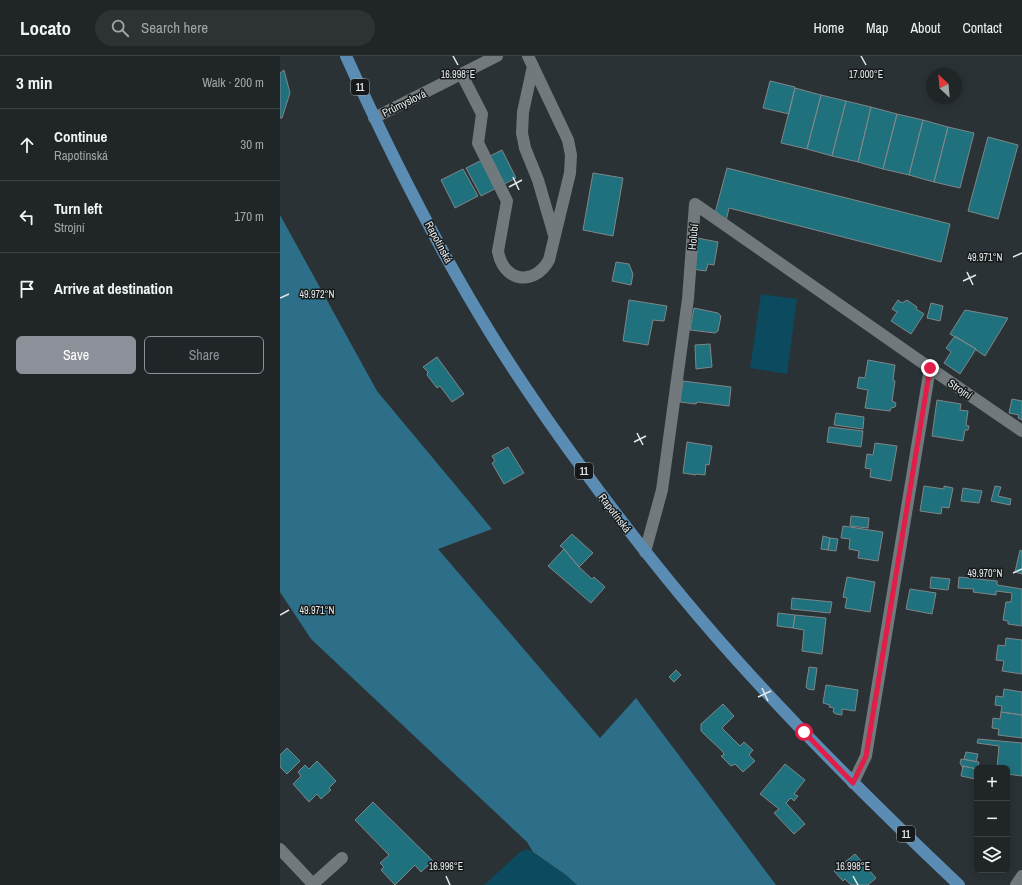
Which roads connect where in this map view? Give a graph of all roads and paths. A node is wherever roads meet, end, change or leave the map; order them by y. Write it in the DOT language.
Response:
graph roads {
  1 [pos="346,56"];
  2 [pos="492,57"];
  3 [pos="530,61"];
  4 [pos="462,75"];
  5 [pos="374,118"];
  6 [pos="554,236"];
  7 [pos="930,368"];
  8 [pos="1022,431"];
  9 [pos="645,552"];
  10 [pos="853,783"];
  11 [pos="280,849"];
  12 [pos="342,858"];
  13 [pos="1022,876"];
  14 [pos="312,885"];
  15 [pos="959,885"];
  16 [pos="1016,885"];
  1 -- 5 [label="main road, Rapotínská / 11"];
  2 -- 4 [label="street, Průmyslová"];
  3 -- 6 [label="street"];
  3 -- 6 [label="street"];
  4 -- 5 [label="street, Průmyslová"];
  4 -- 6 [label="street"];
  5 -- 9 [label="main road, Rapotínská / 11"];
  7 -- 8 [label="street, Strojní"];
  7 -- 9 [label="street, Holubí"];
  7 -- 10 [label="street"];
  9 -- 10 [label="main road, Rapotínská / 11"];
  10 -- 15 [label="main road, Rapotínská / 11"];
  11 -- 14 [label="street"];
  12 -- 14 [label="street"];
  13 -- 16 [label="street"];
}
